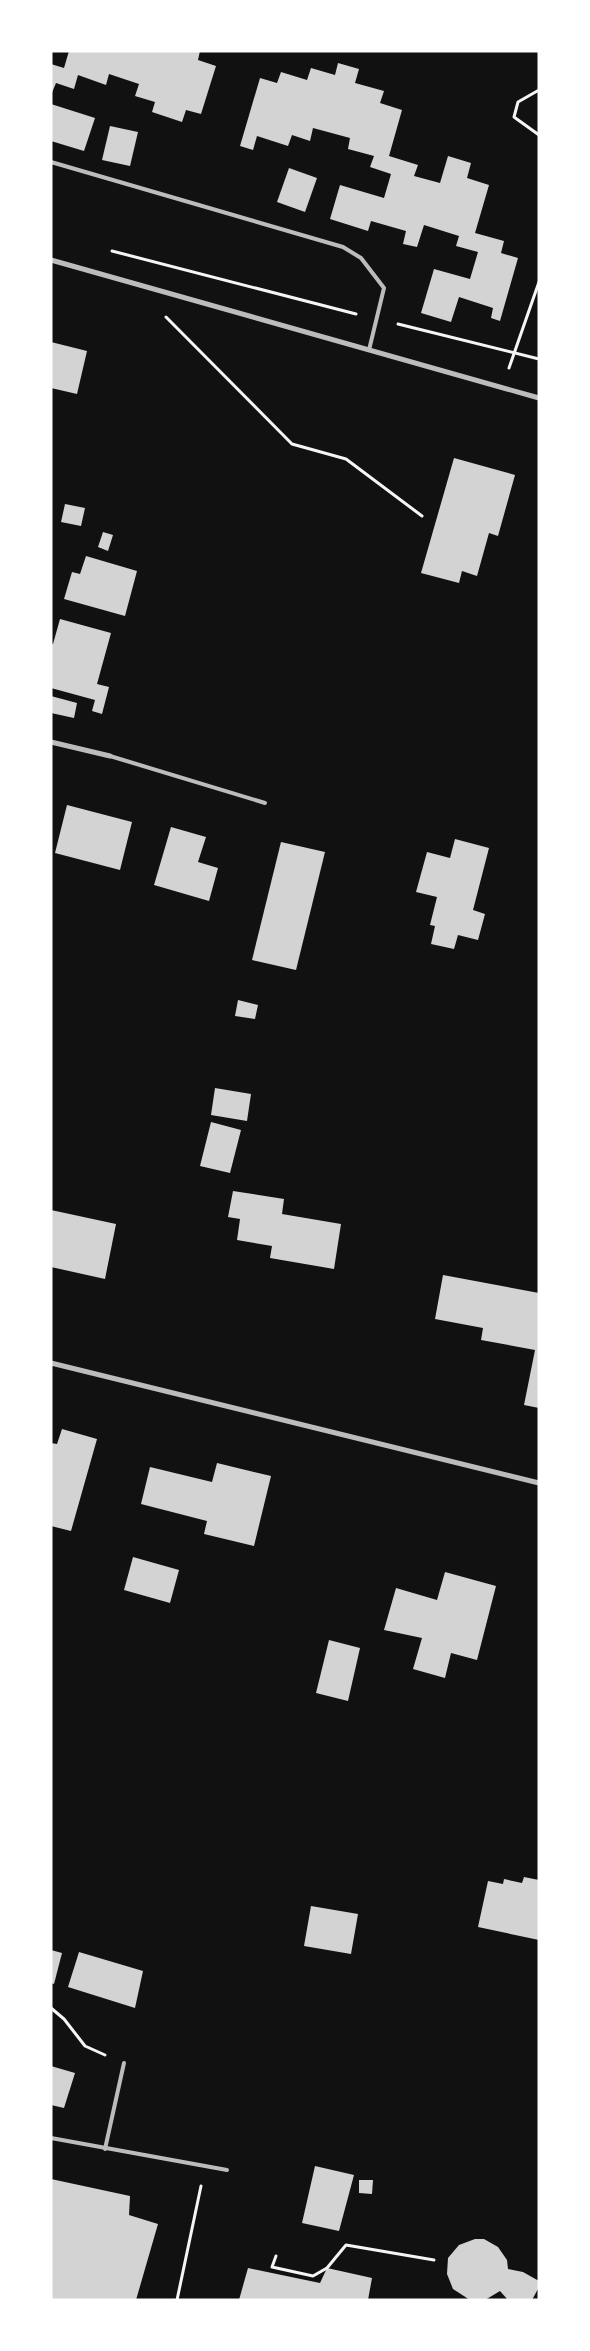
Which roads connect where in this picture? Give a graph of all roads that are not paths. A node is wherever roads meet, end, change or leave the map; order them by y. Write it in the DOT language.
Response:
graph roads {
  1 [pos="51,162"];
  2 [pos="51,260"];
  3 [pos="369,350"];
  4 [pos="539,398"];
  5 [pos="51,742"];
  6 [pos="110,756"];
  7 [pos="265,803"];
  8 [pos="51,1363"];
  9 [pos="539,1482"];
  10 [pos="124,2063"];
  11 [pos="51,2138"];
  12 [pos="105,2148"];
  13 [pos="227,2170"];
  1 -- 3 [label="lane"];
  2 -- 3 [label="street"];
  3 -- 4 [label="street"];
  5 -- 6 [label="street"];
  6 -- 7 [label="lane"];
  8 -- 9 [label="street"];
  10 -- 12 [label="lane"];
  11 -- 12 [label="lane"];
  12 -- 13 [label="lane"];
}
